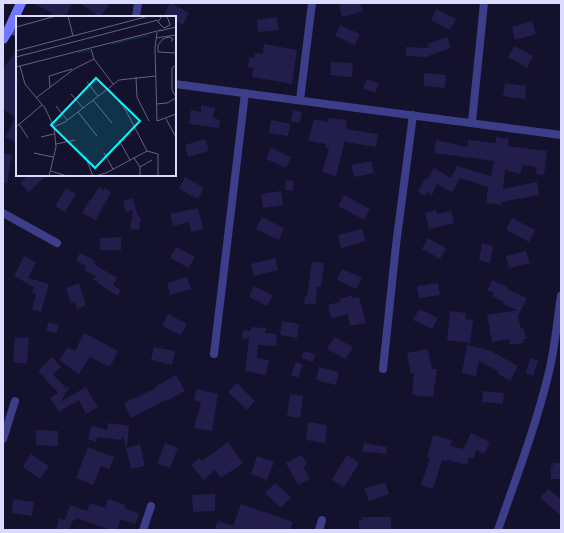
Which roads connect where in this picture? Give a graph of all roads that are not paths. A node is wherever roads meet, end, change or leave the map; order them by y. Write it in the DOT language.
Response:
graph roads {
  1 [pos="21,3"];
  2 [pos="138,3"];
  3 [pos="312,3"];
  4 [pos="484,3"];
  5 [pos="17,16"];
  6 [pos="136,16"];
  7 [pos="16,20"];
  8 [pos="13,31"];
  9 [pos="3,39"];
  10 [pos="176,84"];
  11 [pos="245,93"];
  12 [pos="300,100"];
  13 [pos="412,115"];
  14 [pos="472,122"];
  15 [pos="561,135"];
  16 [pos="3,213"];
  17 [pos="57,243"];
  18 [pos="561,296"];
  19 [pos="214,354"];
  20 [pos="383,369"];
  21 [pos="15,401"];
  22 [pos="3,439"];
  23 [pos="151,506"];
  24 [pos="322,520"];
  25 [pos="143,530"];
  26 [pos="319,530"];
  27 [pos="498,530"];
  1 -- 5 [label="main road"];
  2 -- 6 [label="street"];
  3 -- 12 [label="street"];
  4 -- 14 [label="street"];
  7 -- 8 [label="main road"];
  8 -- 9 [label="main road"];
  10 -- 11 [label="street"];
  11 -- 12 [label="street"];
  11 -- 19 [label="street"];
  12 -- 13 [label="street"];
  13 -- 14 [label="street"];
  13 -- 20 [label="street"];
  14 -- 15 [label="street"];
  16 -- 17 [label="street"];
  18 -- 27 [label="street"];
  21 -- 22 [label="street"];
  23 -- 25 [label="street"];
  24 -- 26 [label="street"];
}
